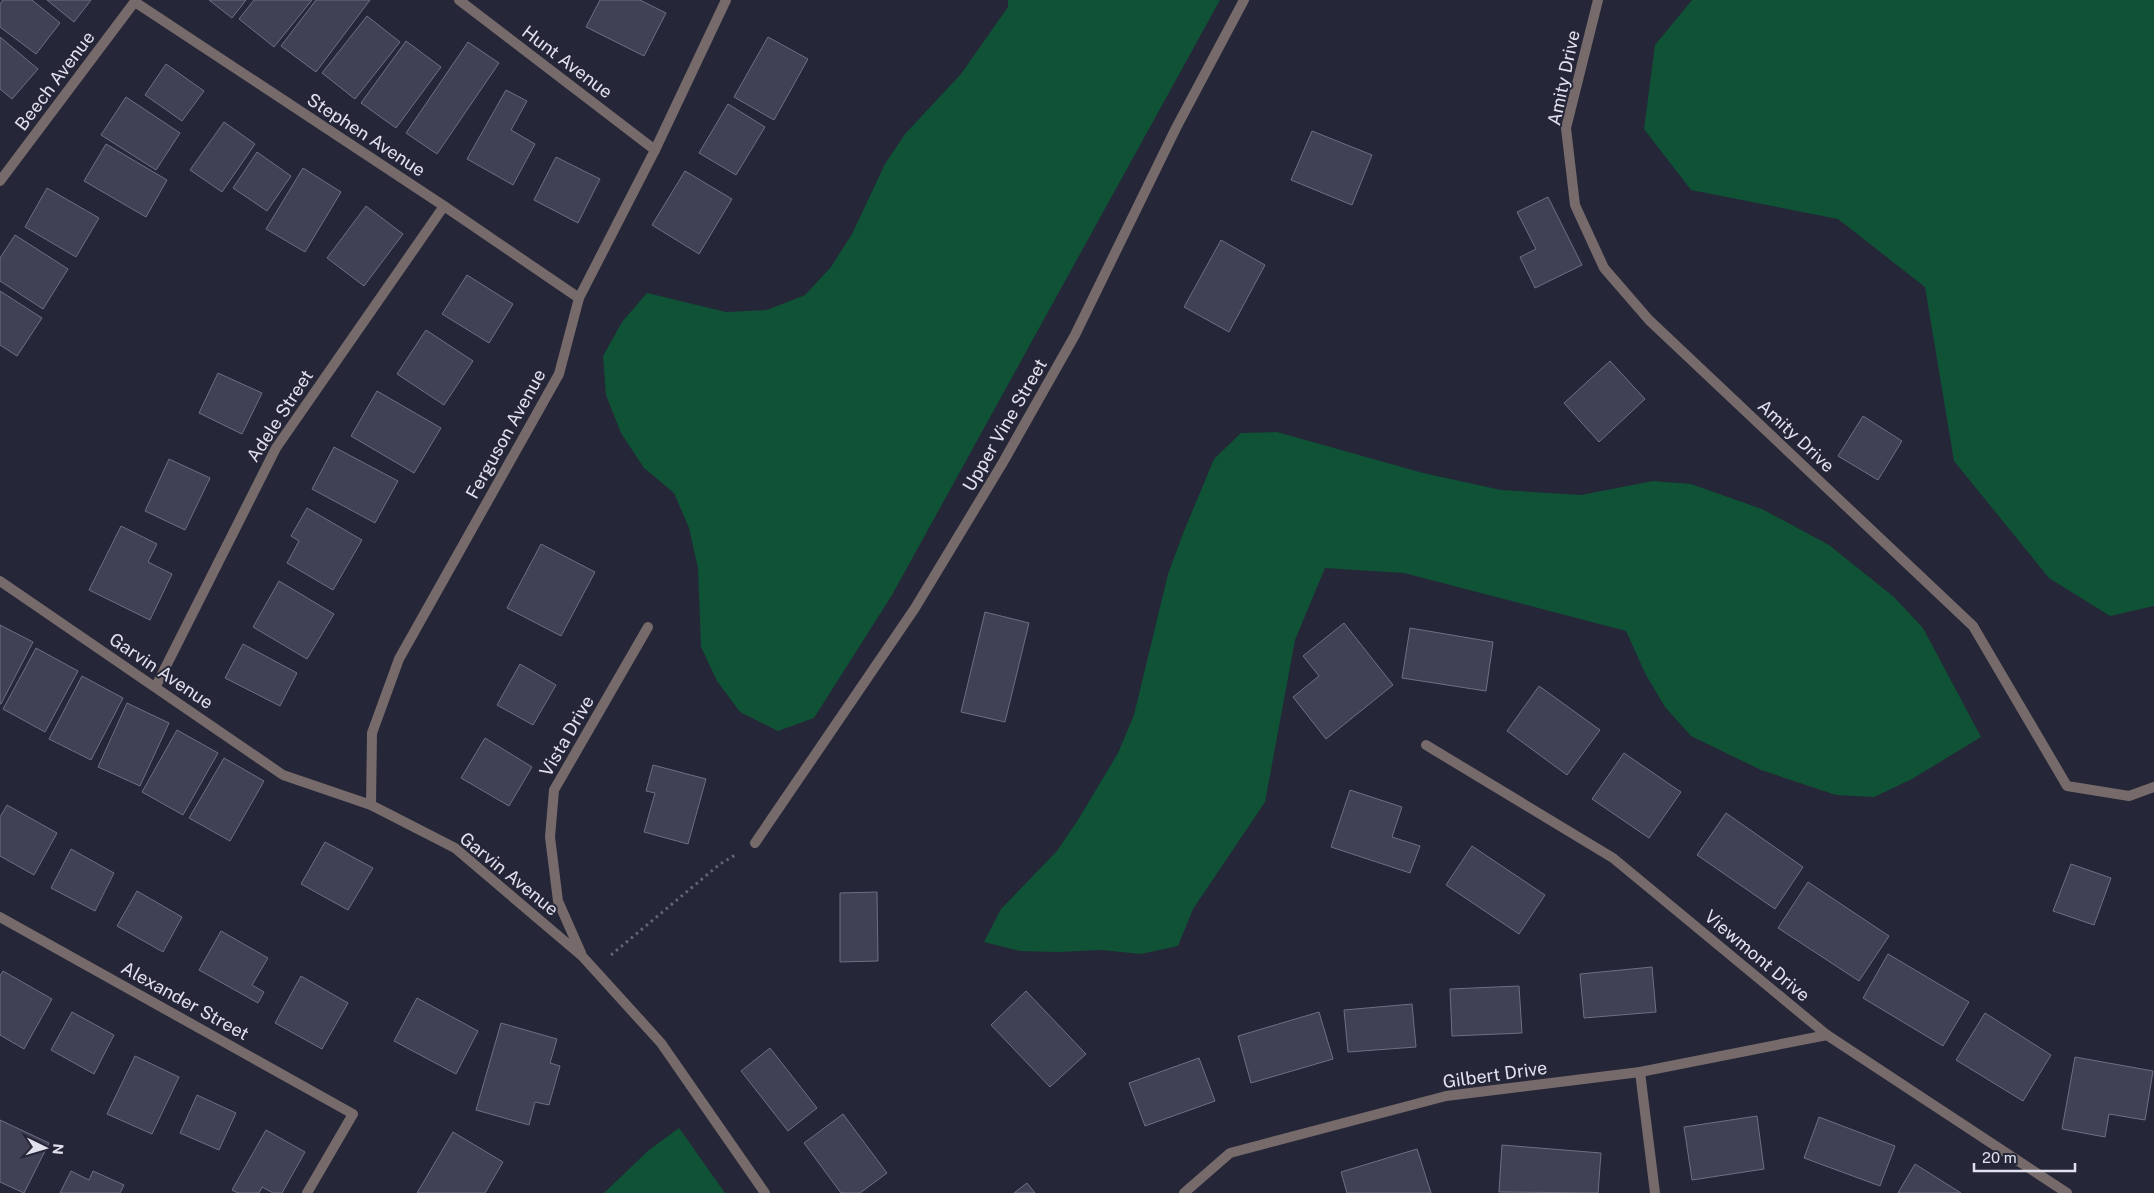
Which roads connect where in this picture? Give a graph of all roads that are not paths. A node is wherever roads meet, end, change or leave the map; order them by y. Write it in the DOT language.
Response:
graph roads {
  1 [pos="459,0"];
  2 [pos="726,0"];
  3 [pos="1244,0"];
  4 [pos="1598,0"];
  5 [pos="135,1"];
  6 [pos="656,150"];
  7 [pos="0,181"];
  8 [pos="444,206"];
  9 [pos="579,298"];
  10 [pos="0,581"];
  11 [pos="648,627"];
  12 [pos="156,686"];
  13 [pos="1426,745"];
  14 [pos="2154,787"];
  15 [pos="371,804"];
  16 [pos="754,843"];
  17 [pos="0,917"];
  18 [pos="582,956"];
  19 [pos="1827,1035"];
  20 [pos="1640,1072"];
  21 [pos="307,1193"];
  22 [pos="765,1193"];
  23 [pos="1184,1193"];
  24 [pos="1655,1193"];
  25 [pos="2067,1193"];
  1 -- 6 [label="street, Hunt Avenue"];
  2 -- 6 [label="street, Ferguson Avenue"];
  3 -- 16 [label="street, Upper Vine Street"];
  4 -- 14 [label="street, Amity Drive"];
  5 -- 7 [label="street, Beech Avenue"];
  5 -- 8 [label="street, Stephen Avenue"];
  6 -- 9 [label="street, Ferguson Avenue"];
  8 -- 9 [label="street, Stephen Avenue"];
  8 -- 12 [label="street, Adele Street"];
  9 -- 15 [label="street, Ferguson Avenue"];
  10 -- 12 [label="street, Garvin Avenue"];
  11 -- 18 [label="street, Vista Drive"];
  12 -- 15 [label="street, Garvin Avenue"];
  13 -- 19 [label="street, Viewmont Drive"];
  15 -- 18 [label="street, Garvin Avenue"];
  17 -- 21 [label="street, Alexander Street"];
  18 -- 22 [label="street, Garvin Avenue"];
  19 -- 20 [label="street, Gilbert Drive"];
  19 -- 25 [label="street, Viewmont Drive"];
  20 -- 23 [label="street, Gilbert Drive"];
  20 -- 24 [label="street"];
}
